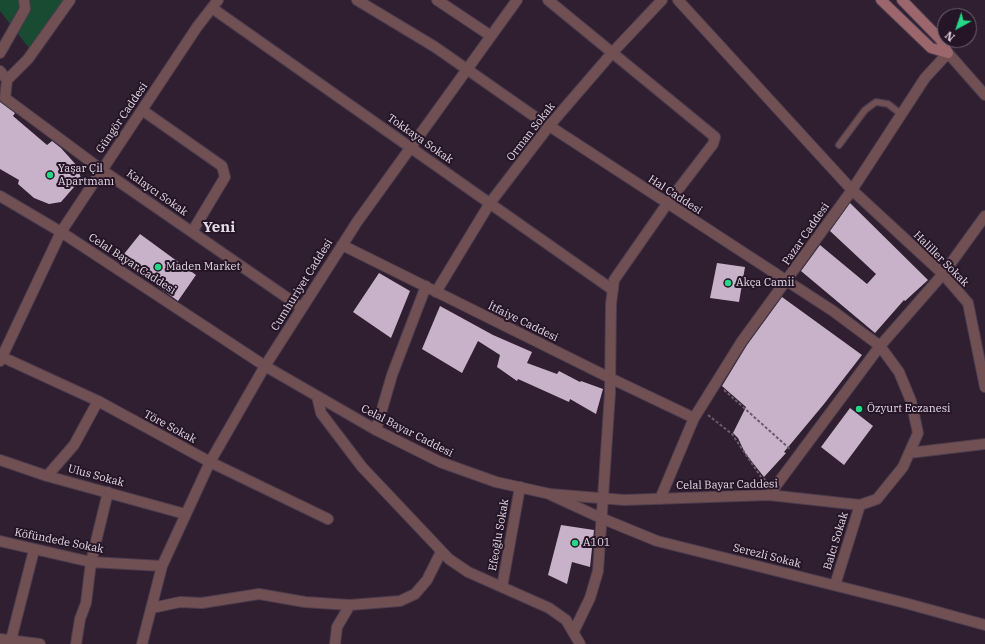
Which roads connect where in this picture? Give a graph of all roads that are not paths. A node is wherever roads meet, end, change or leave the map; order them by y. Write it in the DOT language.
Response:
graph roads {
  1 [pos="24,0"];
  2 [pos="70,0"];
  3 [pos="357,0"];
  4 [pos="437,0"];
  5 [pos="517,0"];
  6 [pos="548,0"];
  7 [pos="662,0"];
  8 [pos="678,0"];
  9 [pos="881,0"];
  10 [pos="902,0"];
  11 [pos="215,4"];
  12 [pos="491,36"];
  13 [pos="948,53"];
  14 [pos="0,54"];
  15 [pos="612,54"];
  16 [pos="466,68"];
  17 [pos="0,71"];
  18 [pos="7,80"];
  19 [pos="985,95"];
  20 [pos="142,110"];
  21 [pos="901,114"];
  22 [pos="549,126"];
  23 [pos="840,145"];
  24 [pos="410,147"];
  25 [pos="102,170"];
  26 [pos="852,190"];
  27 [pos="0,196"];
  28 [pos="490,204"];
  29 [pos="667,204"];
  30 [pos="985,216"];
  31 [pos="61,232"];
  32 [pos="192,232"];
  33 [pos="342,245"];
  34 [pos="943,274"];
  35 [pos="787,281"];
  36 [pos="426,286"];
  37 [pos="613,290"];
  38 [pos="436,292"];
  39 [pos="302,308"];
  40 [pos="880,346"];
  41 [pos="1,358"];
  42 [pos="265,366"];
  43 [pos="610,378"];
  44 [pos="985,387"];
  45 [pos="317,396"];
  46 [pos="98,402"];
  47 [pos="697,414"];
  48 [pos="376,430"];
  49 [pos="985,444"];
  50 [pos="909,453"];
  51 [pos="0,460"];
  52 [pos="210,462"];
  53 [pos="47,476"];
  54 [pos="520,487"];
  55 [pos="772,491"];
  56 [pos="108,492"];
  57 [pos="550,494"];
  58 [pos="602,498"];
  59 [pos="660,499"];
  60 [pos="860,505"];
  61 [pos="185,514"];
  62 [pos="601,518"];
  63 [pos="328,519"];
  64 [pos="0,541"];
  65 [pos="34,550"];
  66 [pos="441,552"];
  67 [pos="91,562"];
  68 [pos="162,566"];
  69 [pos="835,585"];
  70 [pos="502,587"];
  71 [pos="350,606"];
  72 [pos="152,608"];
  73 [pos="985,625"];
  74 [pos="574,631"];
  75 [pos="0,639"];
  76 [pos="11,640"];
  77 [pos="40,644"];
  78 [pos="76,644"];
  79 [pos="142,644"];
  80 [pos="335,644"];
  81 [pos="580,644"];
  1 -- 14 [label="street"];
  2 -- 18 [label="street"];
  3 -- 16 [label="street, Hal Caddesi"];
  4 -- 12 [label="street"];
  5 -- 12 [label="street, Cumhuriyet Caddesi"];
  6 -- 15 [label="street"];
  7 -- 15 [label="street, Orman Sokak"];
  8 -- 26 [label="street, Haliller Sokak"];
  9 -- 13 [label="main road"];
  10 -- 13 [label="main road"];
  11 -- 20 [label="street, Güngör Caddesi"];
  11 -- 24 [label="street, Tokkaya Sokak"];
  12 -- 16 [label="street, Cumhuriyet Caddesi"];
  13 -- 19 [label="street"];
  13 -- 21 [label="street, Pazar Caddesi"];
  15 -- 22 [label="street, Orman Sokak"];
  15 -- 29 [label="street"];
  16 -- 22 [label="street, Hal Caddesi"];
  16 -- 24 [label="street, Cumhuriyet Caddesi"];
  17 -- 18 [label="street"];
  18 -- 25 [label="street, Kalaycı Sokak"];
  20 -- 25 [label="street, Güngör Caddesi"];
  20 -- 32 [label="street"];
  21 -- 23 [label="lane"];
  21 -- 26 [label="street, Pazar Caddesi"];
  22 -- 28 [label="street, Orman Sokak"];
  22 -- 29 [label="street, Hal Caddesi"];
  24 -- 28 [label="street, Tokkaya Sokak"];
  24 -- 33 [label="street, Cumhuriyet Caddesi"];
  25 -- 31 [label="street, Güngör Caddesi"];
  25 -- 32 [label="street, Kalaycı Sokak"];
  26 -- 34 [label="street, Haliller Sokak"];
  26 -- 35 [label="street, Pazar Caddesi"];
  27 -- 31 [label="street, Celal Bayar Caddesi"];
  28 -- 37 [label="street, Tokkaya Sokak"];
  28 -- 38 [label="street, Orman Sokak"];
  29 -- 35 [label="street, Hal Caddesi"];
  29 -- 37 [label="street"];
  30 -- 34 [label="street"];
  31 -- 41 [label="street, Güngör Caddesi"];
  31 -- 42 [label="street, Celal Bayar Caddesi"];
  32 -- 39 [label="street, Kalaycı Sokak"];
  33 -- 36 [label="street, İtfaiye Caddesi"];
  33 -- 39 [label="street, Cumhuriyet Caddesi"];
  34 -- 40 [label="street"];
  34 -- 44 [label="street, Haliller Sokak"];
  35 -- 40 [label="street, Hal Caddesi"];
  35 -- 47 [label="street, Pazar Caddesi"];
  36 -- 38 [label="street, İtfaiye Caddesi"];
  36 -- 48 [label="street"];
  37 -- 43 [label="street"];
  38 -- 43 [label="street, İtfaiye Caddesi"];
  39 -- 42 [label="street, Cumhuriyet Caddesi"];
  40 -- 50 [label="street, Hal Caddesi"];
  40 -- 55 [label="street"];
  41 -- 46 [label="street, Töre Sokak"];
  42 -- 45 [label="street, Celal Bayar Caddesi"];
  42 -- 52 [label="street, Cumhuriyet Caddesi"];
  43 -- 47 [label="street, İtfaiye Caddesi"];
  43 -- 58 [label="street"];
  45 -- 48 [label="street, Celal Bayar Caddesi"];
  45 -- 66 [label="street"];
  46 -- 52 [label="street, Töre Sokak"];
  46 -- 53 [label="street"];
  47 -- 59 [label="street, Pazar Caddesi"];
  48 -- 54 [label="street, Celal Bayar Caddesi"];
  49 -- 50 [label="street"];
  50 -- 60 [label="street, Celal Bayar Caddesi"];
  51 -- 53 [label="street, Ulus Sokak"];
  52 -- 61 [label="street, Cumhuriyet Caddesi"];
  52 -- 63 [label="street, Töre Sokak"];
  53 -- 56 [label="street, Ulus Sokak"];
  54 -- 57 [label="street, Celal Bayar Caddesi"];
  54 -- 70 [label="street, Efeoğlu Sokak"];
  55 -- 59 [label="street, Celal Bayar Caddesi"];
  55 -- 60 [label="street, Celal Bayar Caddesi"];
  56 -- 61 [label="street, Ulus Sokak"];
  56 -- 67 [label="street"];
  57 -- 58 [label="street, Celal Bayar Caddesi"];
  57 -- 62 [label="street, Serezli Sokak"];
  58 -- 59 [label="street, Celal Bayar Caddesi"];
  58 -- 62 [label="street"];
  60 -- 69 [label="street, Balcı Sokak"];
  61 -- 68 [label="street, Cumhuriyet Caddesi"];
  62 -- 69 [label="street, Serezli Sokak"];
  62 -- 74 [label="street"];
  64 -- 65 [label="street, Köfündede Sokak"];
  65 -- 67 [label="street, Köfündede Sokak"];
  65 -- 76 [label="street"];
  66 -- 70 [label="street"];
  66 -- 71 [label="street"];
  67 -- 68 [label="street, Köfündede Sokak"];
  67 -- 78 [label="street"];
  68 -- 72 [label="street, Cumhuriyet Caddesi"];
  69 -- 73 [label="street, Serezli Sokak"];
  70 -- 74 [label="street"];
  71 -- 72 [label="street"];
  71 -- 80 [label="street"];
  72 -- 79 [label="street, Cumhuriyet Caddesi"];
  74 -- 81 [label="street"];
  75 -- 76 [label="street"];
  76 -- 77 [label="street"];
}
